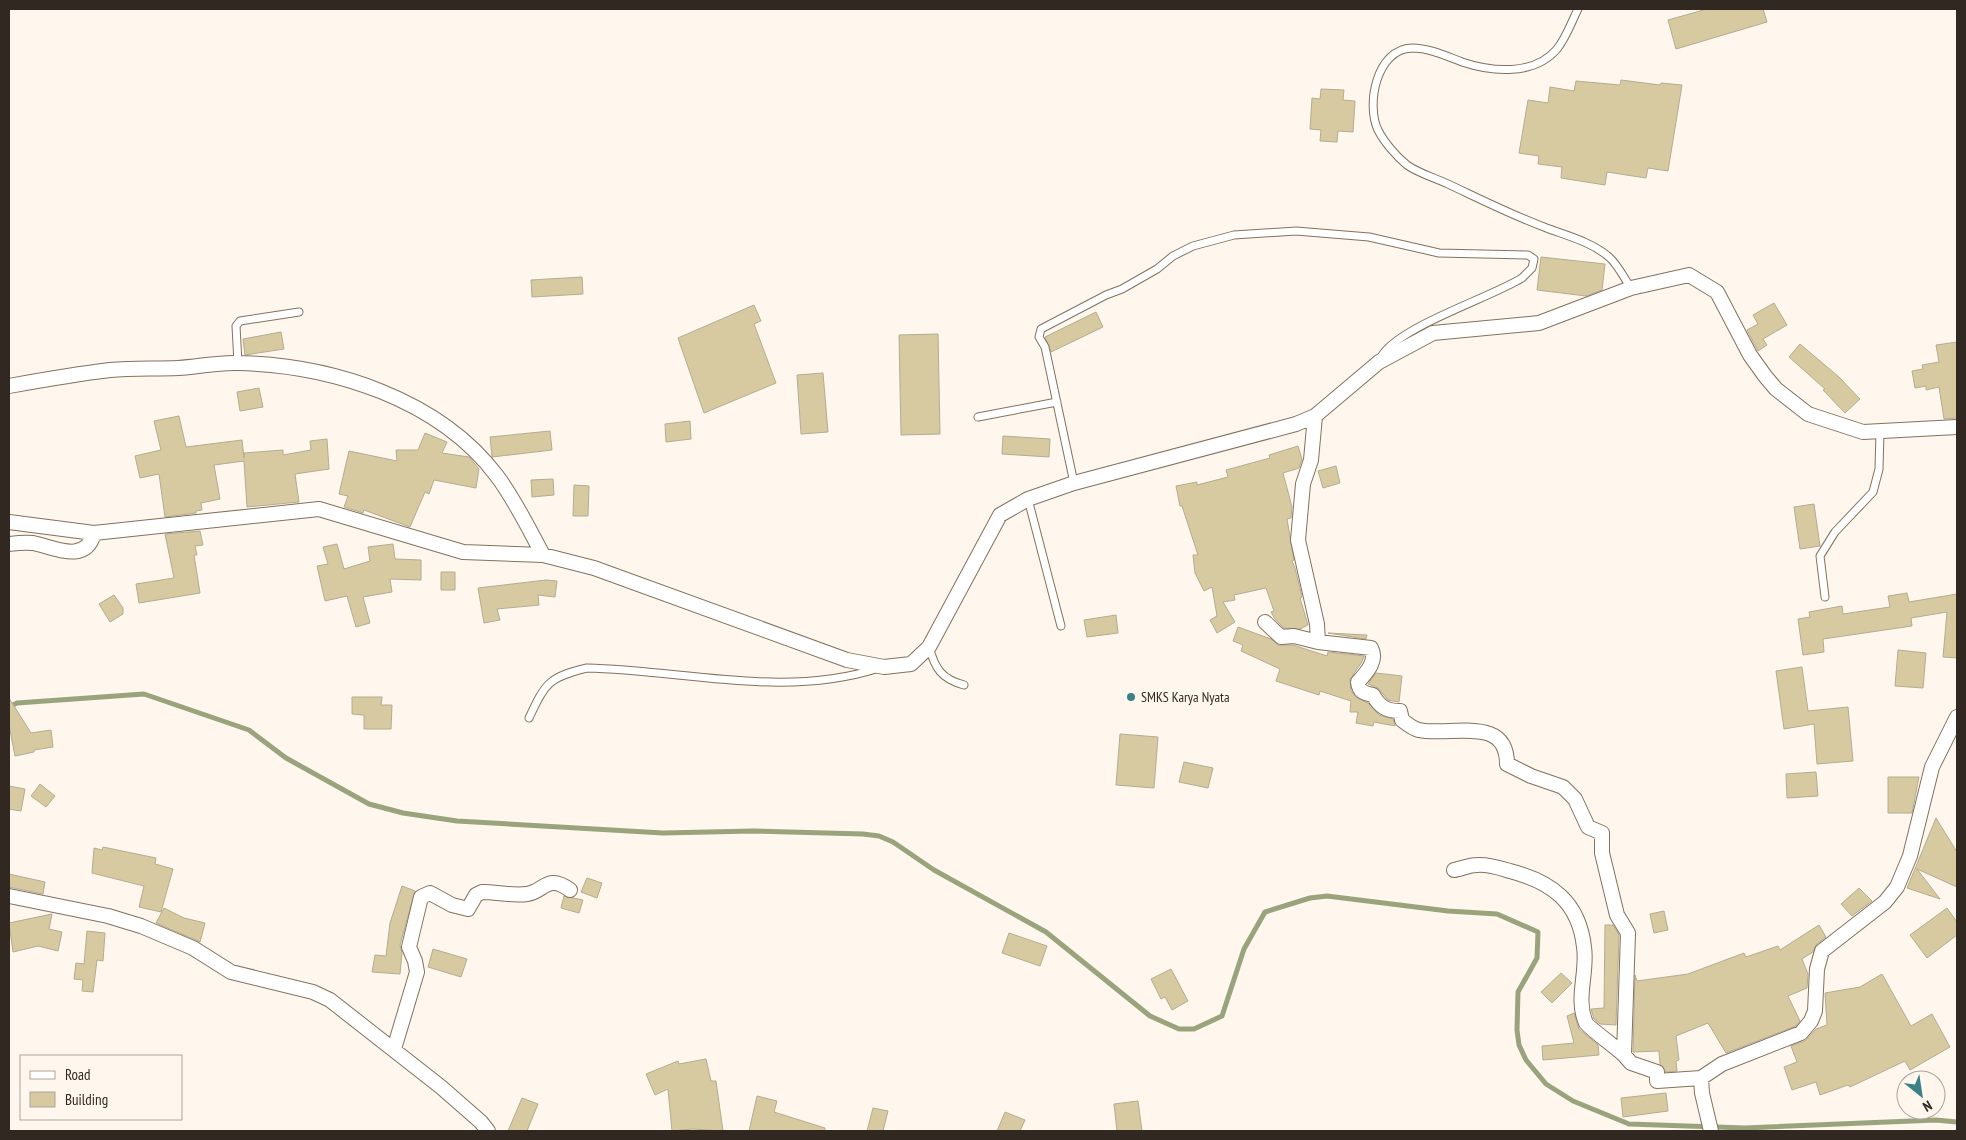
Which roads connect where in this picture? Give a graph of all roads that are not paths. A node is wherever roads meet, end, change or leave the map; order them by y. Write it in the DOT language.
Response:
graph roads {
  1 [pos="1578,9"];
  2 [pos="1631,288"];
  3 [pos="299,312"];
  4 [pos="1379,362"];
  5 [pos="238,363"];
  6 [pos="9,386"];
  7 [pos="1057,402"];
  8 [pos="1315,416"];
  9 [pos="978,417"];
  10 [pos="1957,427"];
  11 [pos="1880,432"];
  12 [pos="1074,483"];
  13 [pos="1028,499"];
  14 [pos="9,522"];
  15 [pos="94,533"];
  16 [pos="9,544"];
  17 [pos="543,555"];
  18 [pos="1825,597"];
  19 [pos="1265,622"];
  20 [pos="1061,626"];
  21 [pos="1318,642"];
  22 [pos="929,647"];
  23 [pos="884,667"];
  24 [pos="964,685"];
  25 [pos="1957,717"];
  26 [pos="529,718"];
  27 [pos="1454,870"];
  28 [pos="570,890"];
  29 [pos="9,896"];
  30 [pos="394,1049"];
  31 [pos="1624,1055"];
  32 [pos="1701,1078"];
  33 [pos="488,1131"];
  34 [pos="1711,1131"];
  1 -- 2 [label="lane"];
  2 -- 4 [label="street"];
  2 -- 11 [label="street"];
  3 -- 5 [label="lane"];
  4 -- 7 [label="lane"];
  4 -- 8 [label="street"];
  5 -- 6 [label="street"];
  5 -- 17 [label="street"];
  7 -- 9 [label="lane"];
  7 -- 12 [label="lane"];
  8 -- 12 [label="street"];
  8 -- 21 [label="street"];
  10 -- 11 [label="street"];
  11 -- 18 [label="lane"];
  12 -- 13 [label="street"];
  13 -- 20 [label="lane"];
  13 -- 22 [label="street"];
  14 -- 15 [label="street"];
  15 -- 16 [label="street"];
  15 -- 17 [label="street"];
  17 -- 23 [label="street"];
  19 -- 21 [label="street"];
  21 -- 31 [label="street"];
  22 -- 23 [label="street"];
  22 -- 24 [label="lane"];
  23 -- 26 [label="lane"];
  25 -- 32 [label="street"];
  27 -- 31 [label="street"];
  28 -- 30 [label="street"];
  29 -- 30 [label="street"];
  30 -- 33 [label="street"];
  31 -- 32 [label="street"];
  32 -- 34 [label="street"];
}
